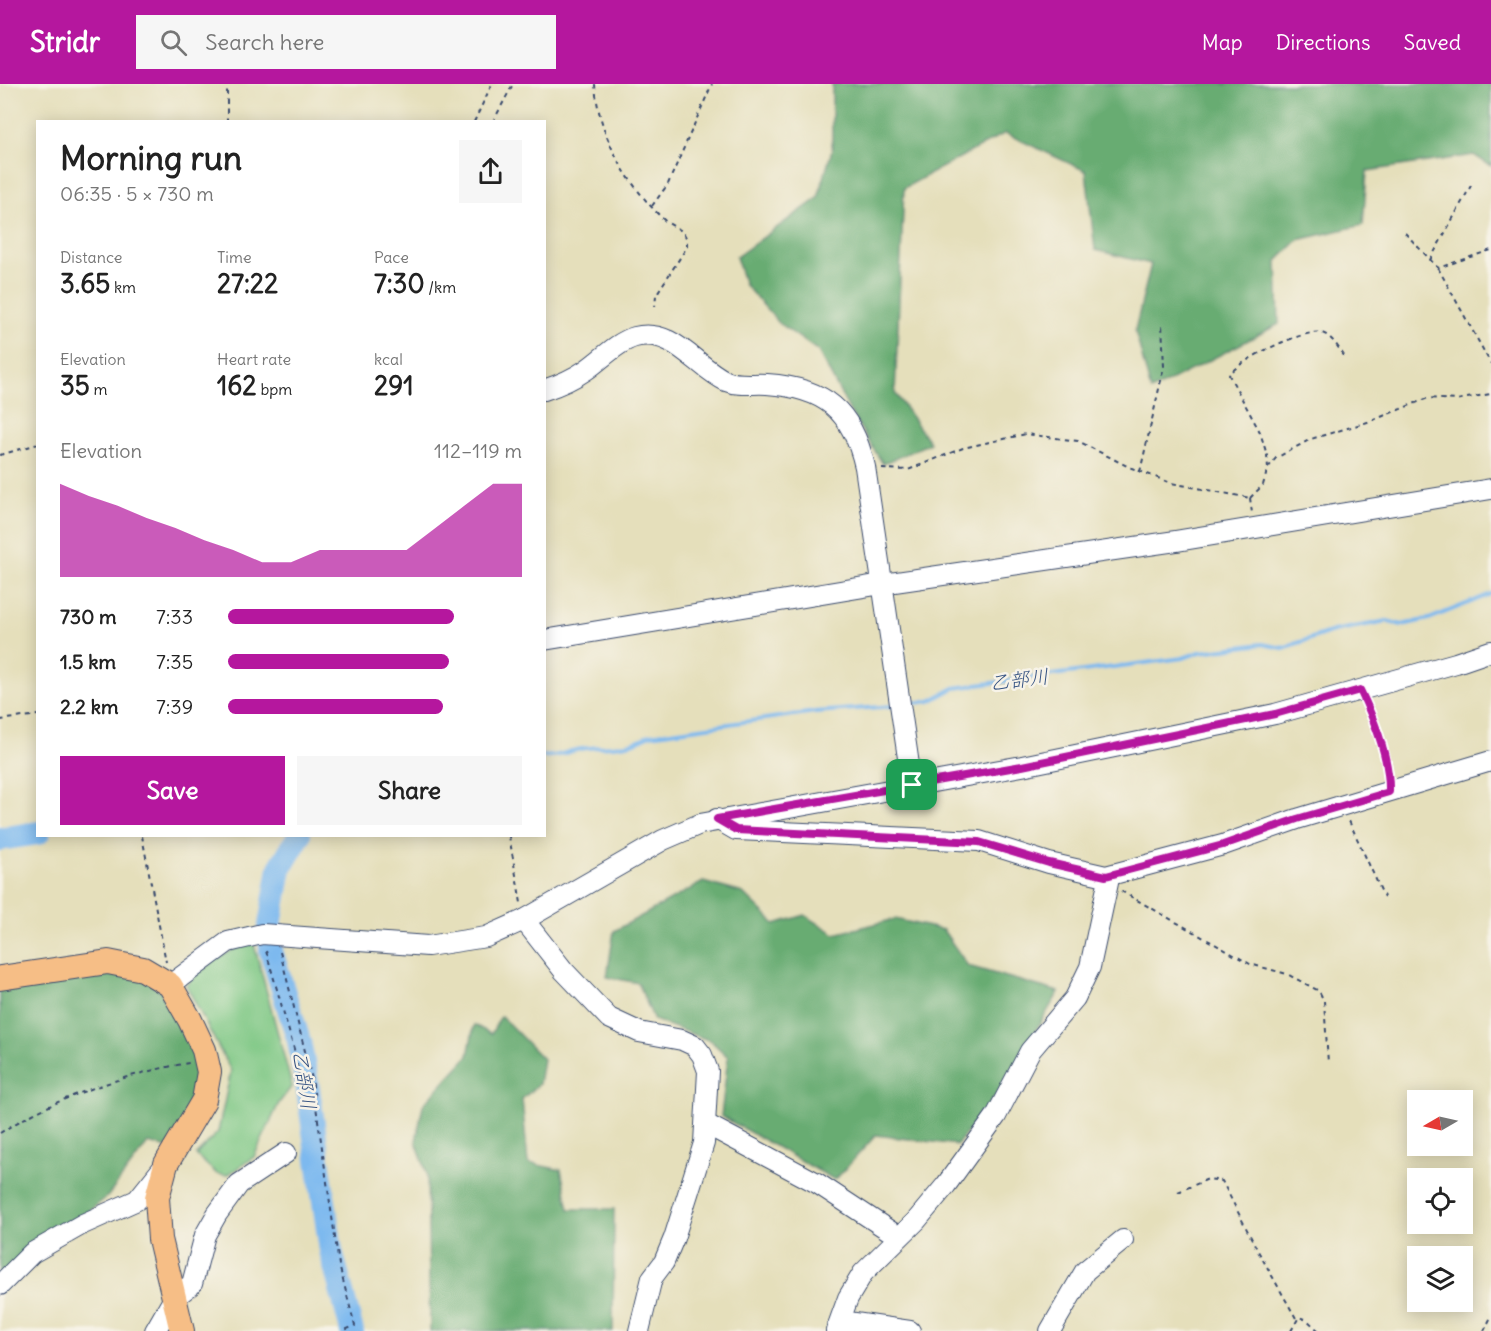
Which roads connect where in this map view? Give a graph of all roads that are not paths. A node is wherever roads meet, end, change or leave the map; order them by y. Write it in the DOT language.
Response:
graph roads {
  1 [pos="546,389"];
  2 [pos="1491,489"];
  3 [pos="882,584"];
  4 [pos="546,640"];
  5 [pos="1491,651"];
  6 [pos="1491,761"];
  7 [pos="912,785"];
  8 [pos="717,819"];
  9 [pos="1107,880"];
  10 [pos="524,920"];
  11 [pos="0,978"];
  12 [pos="170,985"];
  13 [pos="706,1124"];
  14 [pos="286,1153"];
  15 [pos="166,1164"];
  16 [pos="899,1237"];
  17 [pos="1123,1240"];
  18 [pos="0,1285"];
  19 [pos="174,1298"];
  20 [pos="838,1326"];
  21 [pos="155,1331"];
  22 [pos="182,1331"];
  23 [pos="639,1331"];
  24 [pos="910,1331"];
  25 [pos="1050,1331"];
  1 -- 3 [label="street"];
  2 -- 3 [label="street"];
  3 -- 4 [label="street"];
  3 -- 7 [label="street"];
  5 -- 7 [label="street"];
  6 -- 9 [label="street"];
  7 -- 8 [label="street"];
  8 -- 9 [label="street"];
  8 -- 10 [label="street"];
  9 -- 16 [label="street"];
  10 -- 12 [label="street"];
  10 -- 13 [label="street"];
  11 -- 12 [label="main road"];
  12 -- 15 [label="main road"];
  13 -- 16 [label="street"];
  13 -- 23 [label="street"];
  14 -- 19 [label="street"];
  15 -- 18 [label="street"];
  15 -- 19 [label="main road"];
  16 -- 20 [label="street"];
  17 -- 25 [label="street"];
  19 -- 21 [label="street"];
  19 -- 22 [label="main road"];
  20 -- 24 [label="street"];
}
